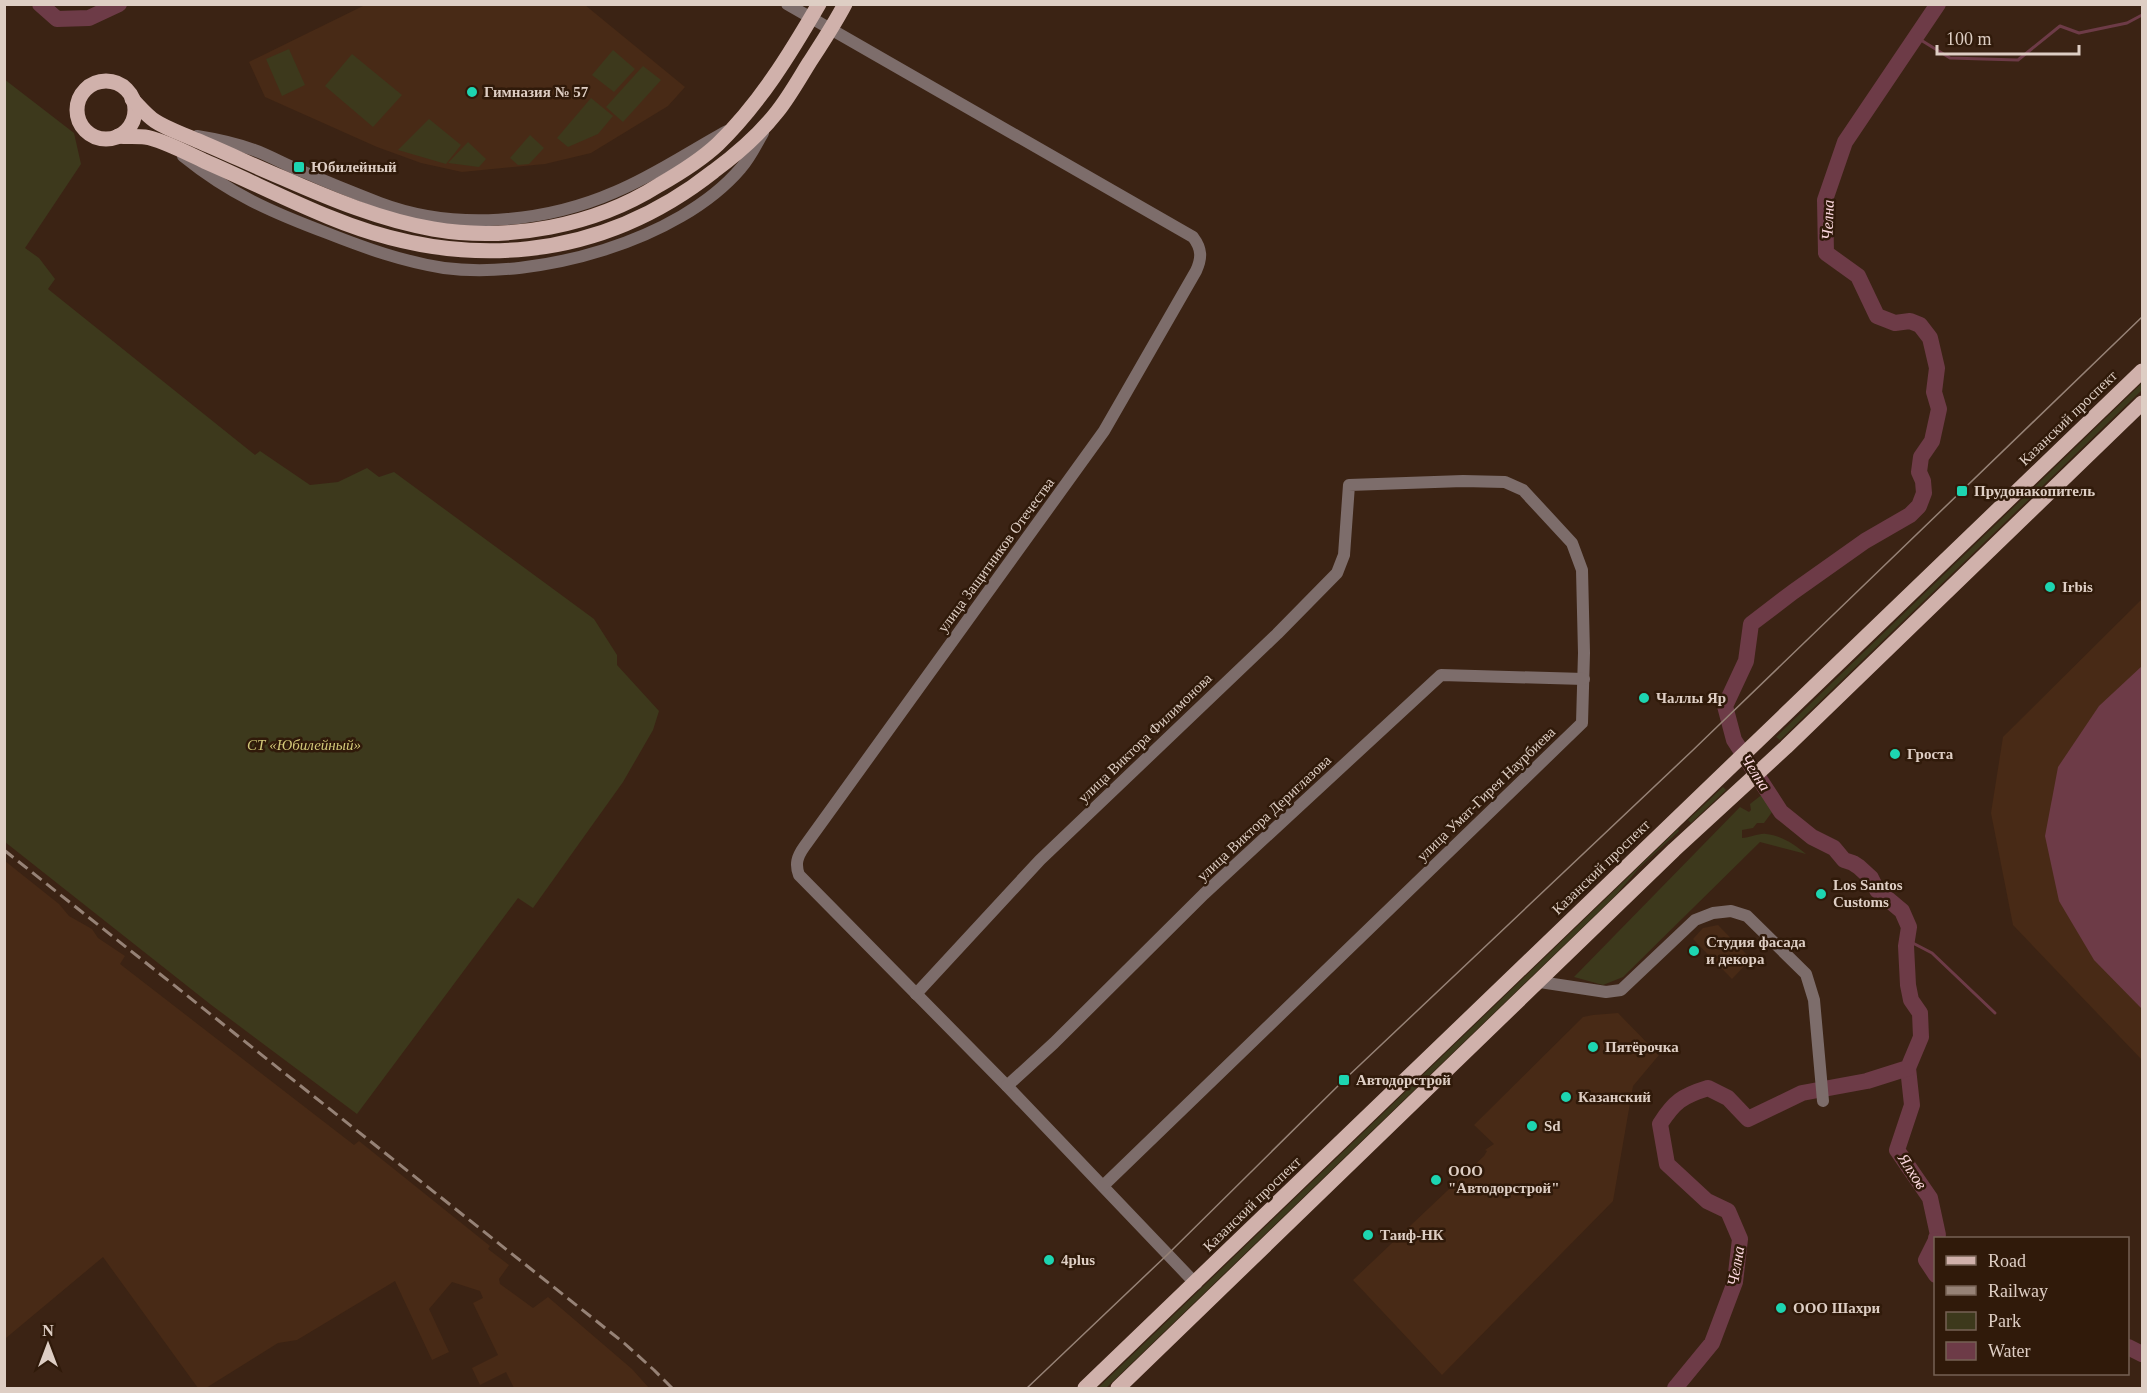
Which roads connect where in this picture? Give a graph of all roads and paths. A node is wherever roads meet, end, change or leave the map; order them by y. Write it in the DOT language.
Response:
graph roads {
  1 [pos="787,4"];
  2 [pos="845,4"];
  3 [pos="815,11"];
  4 [pos="831,30"];
  5 [pos="132,99"];
  6 [pos="118,136"];
  7 [pos="2142,371"];
  8 [pos="2142,403"];
  9 [pos="1349,485"];
  10 [pos="1584,679"];
  11 [pos="1661,834"];
  12 [pos="1674,850"];
  13 [pos="1539,982"];
  14 [pos="916,994"];
  15 [pos="1007,1086"];
  16 [pos="1823,1101"];
  17 [pos="1103,1186"];
  18 [pos="1196,1284"];
  19 [pos="1085,1389"];
  20 [pos="1118,1389"];
  1 -- 3 [label="street"];
  2 -- 4 [label="main road"];
  3 -- 4 [label="street"];
  3 -- 5 [label="main road"];
  4 -- 6 [label="main road"];
  4 -- 14 [label="street, улица Защитников Отечества"];
  5 -- 6 [label="main road"];
  5 -- 6 [label="main road"];
  7 -- 11 [label="main road, Казанский проспект"];
  8 -- 12 [label="main road"];
  9 -- 10 [label="street, улица Умат-Гирея Наурбиева"];
  9 -- 14 [label="street, улица Виктора Филимонова"];
  10 -- 15 [label="street, улица Виктора Дериглазова"];
  10 -- 17 [label="street, улица Умат-Гирея Наурбиева"];
  11 -- 12 [label="main road"];
  11 -- 18 [label="main road, Казанский проспект"];
  12 -- 13 [label="main road"];
  13 -- 16 [label="street"];
  13 -- 20 [label="main road"];
  14 -- 15 [label="street"];
  15 -- 17 [label="street"];
  17 -- 18 [label="street"];
  18 -- 19 [label="main road, Казанский проспект"];
}
